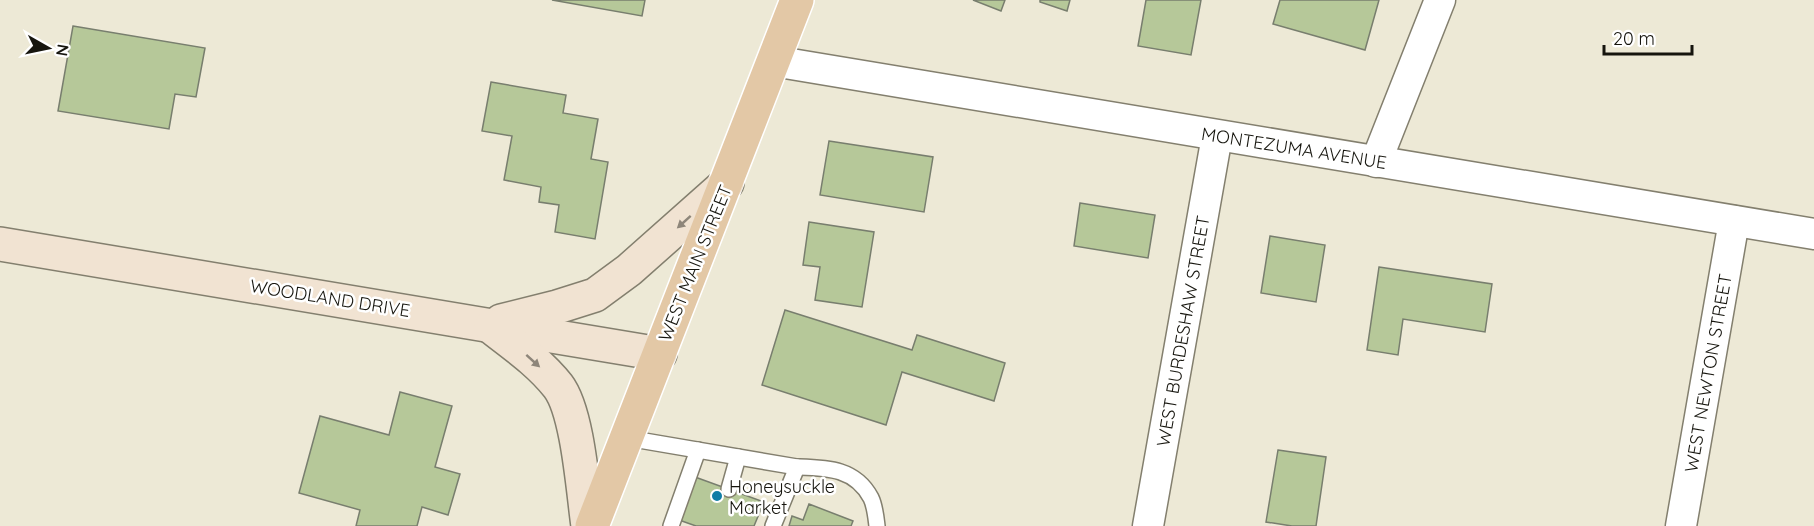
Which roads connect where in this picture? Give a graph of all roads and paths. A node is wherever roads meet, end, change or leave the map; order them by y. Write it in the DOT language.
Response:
graph roads {
  1 [pos="797,0"];
  2 [pos="1440,0"];
  3 [pos="773,61"];
  4 [pos="1217,136"];
  5 [pos="1376,162"];
  6 [pos="727,183"];
  7 [pos="1734,221"];
  8 [pos="1814,234"];
  9 [pos="0,244"];
  10 [pos="488,324"];
  11 [pos="660,354"];
  12 [pos="627,438"];
  13 [pos="698,450"];
  14 [pos="738,457"];
  15 [pos="797,467"];
  16 [pos="729,489"];
  17 [pos="590,526"];
  18 [pos="671,526"];
  19 [pos="773,526"];
  20 [pos="878,526"];
  21 [pos="1148,526"];
  22 [pos="1681,526"];
  1 -- 3 [label="main road, WEST MAIN STREET"];
  2 -- 5 [label="street"];
  3 -- 4 [label="street, MONTEZUMA AVENUE"];
  3 -- 6 [label="main road, WEST MAIN STREET"];
  4 -- 5 [label="street, MONTEZUMA AVENUE"];
  4 -- 21 [label="street, WEST BURDESHAW STREET"];
  5 -- 7 [label="street, MONTEZUMA AVENUE"];
  6 -- 10 [label="main road, one-way"];
  6 -- 11 [label="main road, WEST MAIN STREET"];
  7 -- 8 [label="street, MONTEZUMA AVENUE"];
  7 -- 22 [label="street, WEST NEWTON STREET"];
  9 -- 10 [label="main road, WOODLAND DRIVE"];
  10 -- 11 [label="main road, WOODLAND DRIVE"];
  10 -- 17 [label="main road, one-way"];
  11 -- 12 [label="main road, WEST MAIN STREET"];
  12 -- 13 [label="lane"];
  12 -- 17 [label="main road, WEST MAIN STREET"];
  13 -- 14 [label="lane"];
  13 -- 18 [label="lane"];
  14 -- 15 [label="lane"];
  14 -- 16 [label="lane"];
  15 -- 19 [label="lane"];
  15 -- 20 [label="lane"];
}
